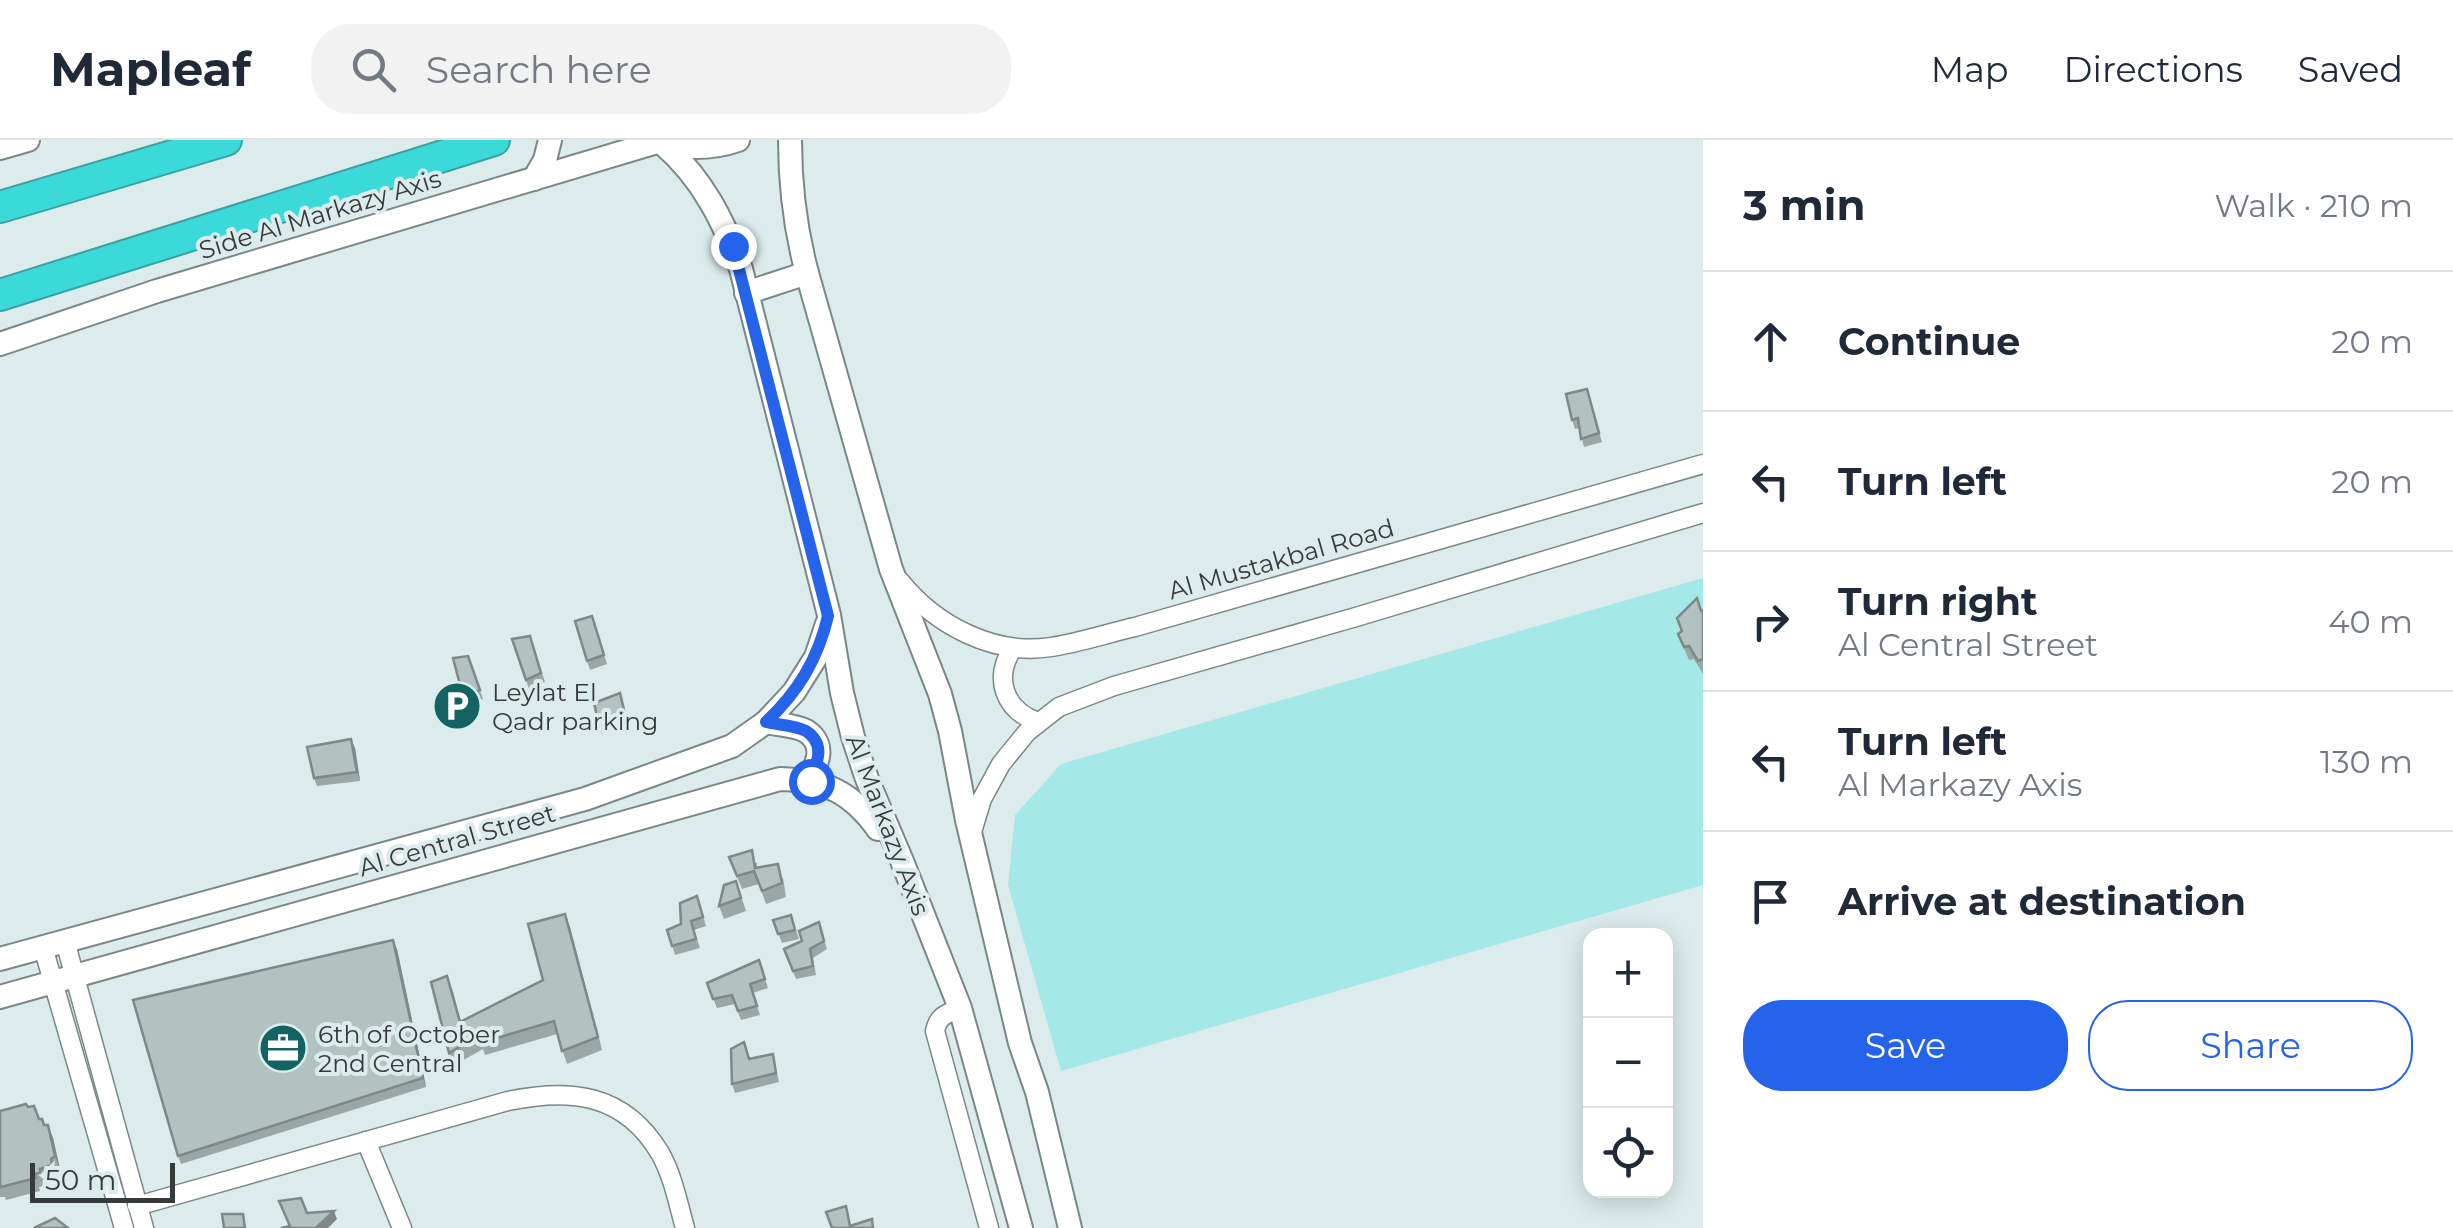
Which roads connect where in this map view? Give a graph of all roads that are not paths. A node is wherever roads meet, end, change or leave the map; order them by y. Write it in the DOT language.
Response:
graph roads {
  1 [pos="28,140"];
  2 [pos="226,140"];
  3 [pos="494,140"];
  4 [pos="550,140"];
  5 [pos="738,140"];
  6 [pos="790,140"];
  7 [pos="658,142"];
  8 [pos="0,148"];
  9 [pos="534,179"];
  10 [pos="0,206"];
  11 [pos="807,272"];
  12 [pos="746,293"];
  13 [pos="0,295"];
  14 [pos="0,344"];
  15 [pos="1703,464"];
  16 [pos="1703,513"];
  17 [pos="892,568"];
  18 [pos="828,616"];
  19 [pos="1013,648"];
  20 [pos="766,722"];
  21 [pos="1038,722"];
  22 [pos="804,780"];
  23 [pos="970,837"];
  24 [pos="902,861"];
  25 [pos="54,944"];
  26 [pos="0,959"];
  27 [pos="64,980"];
  28 [pos="0,997"];
  29 [pos="960,1008"];
  30 [pos="366,1142"];
  31 [pos="137,1206"];
  32 [pos="124,1228"];
  33 [pos="144,1228"];
  34 [pos="402,1228"];
  35 [pos="684,1228"];
  36 [pos="990,1228"];
  37 [pos="1022,1228"];
  38 [pos="1070,1228"];
  1 -- 8 [label="main road"];
  2 -- 10 [label="highway"];
  3 -- 13 [label="highway"];
  4 -- 9 [label="main road"];
  5 -- 7 [label="main road, Side Al Markazy Axis"];
  6 -- 11 [label="main road"];
  7 -- 9 [label="main road, Side Al Markazy Axis"];
  7 -- 12 [label="main road, Al Markazy Axis"];
  9 -- 14 [label="main road, Side Al Markazy Axis"];
  11 -- 12 [label="main road"];
  11 -- 17 [label="main road"];
  12 -- 18 [label="main road, Al Markazy Axis"];
  15 -- 19 [label="street, Al Mustakbal Road"];
  16 -- 21 [label="street"];
  17 -- 19 [label="street, Al Mustakbal Road"];
  17 -- 23 [label="main road"];
  18 -- 20 [label="main road, Al Central Street"];
  18 -- 24 [label="main road, Al Markazy Axis"];
  19 -- 21 [label="street"];
  20 -- 22 [label="main road"];
  20 -- 25 [label="main road, Al Central Street"];
  21 -- 23 [label="street"];
  22 -- 24 [label="main road, Al Central Street"];
  22 -- 27 [label="main road, Al Central Street"];
  23 -- 38 [label="main road"];
  24 -- 29 [label="main road, Al Markazy Axis"];
  25 -- 26 [label="main road, Al Central Street"];
  25 -- 27 [label="street"];
  27 -- 28 [label="main road, Al Central Street"];
  27 -- 31 [label="street"];
  27 -- 32 [label="street"];
  29 -- 36 [label="street"];
  29 -- 37 [label="main road, Al Markazy Axis"];
  30 -- 31 [label="street"];
  30 -- 34 [label="street"];
  30 -- 35 [label="street"];
  31 -- 33 [label="street"];
}
